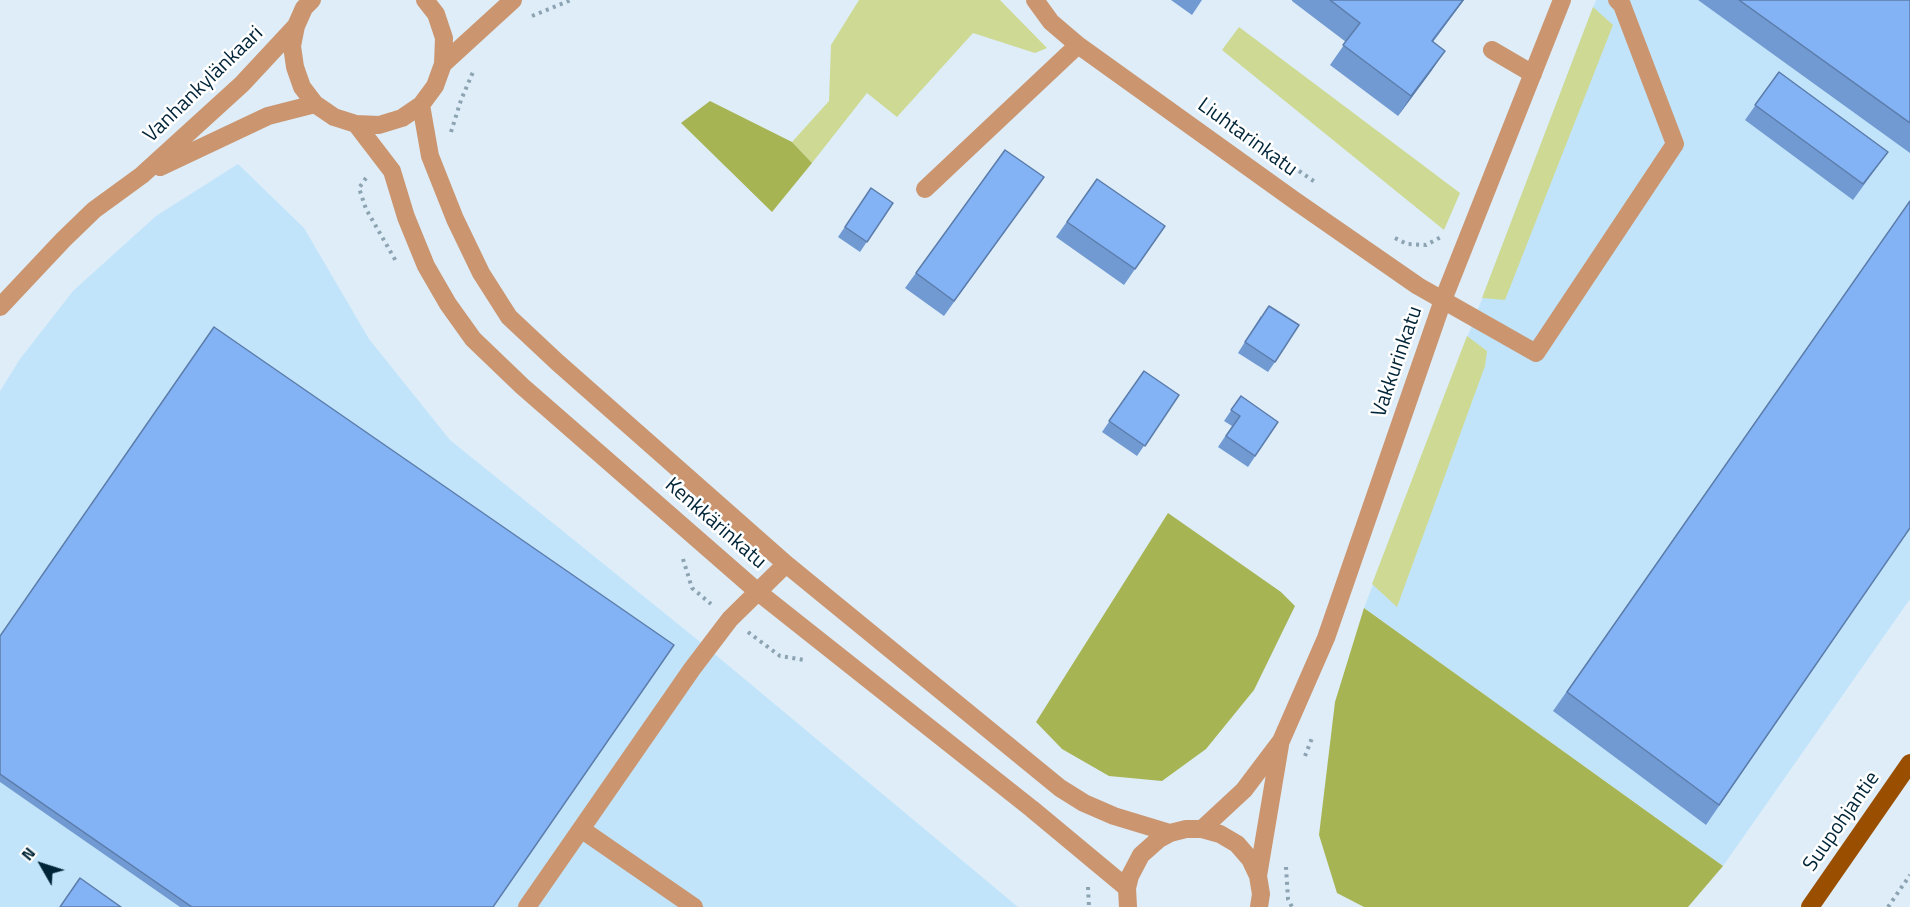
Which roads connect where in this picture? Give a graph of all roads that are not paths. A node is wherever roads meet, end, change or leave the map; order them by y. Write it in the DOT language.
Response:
graph roads {
  1 [pos="312,0"];
  2 [pos="425,0"];
  3 [pos="513,0"];
  4 [pos="1035,0"];
  5 [pos="1562,0"];
  6 [pos="1617,0"];
  7 [pos="296,26"];
  8 [pos="1078,45"];
  9 [pos="1492,50"];
  10 [pos="443,64"];
  11 [pos="1533,74"];
  12 [pos="315,104"];
  13 [pos="421,105"];
  14 [pos="356,124"];
  15 [pos="142,175"];
  16 [pos="925,189"];
  17 [pos="1443,300"];
  18 [pos="0,307"];
  19 [pos="786,564"];
  20 [pos="758,592"];
  21 [pos="1281,741"];
  22 [pos="1910,763"];
  23 [pos="1202,829"];
  24 [pos="581,830"];
  25 [pos="1170,833"];
  26 [pos="1258,876"];
  27 [pos="1127,888"];
  28 [pos="527,907"];
  29 [pos="693,907"];
  30 [pos="1128,907"];
  31 [pos="1259,907"];
  32 [pos="1810,907"];
  1 -- 7 [label="street"];
  2 -- 10 [label="street"];
  3 -- 10 [label="street"];
  4 -- 8 [label="street, Liuhtarinkatu"];
  5 -- 11 [label="street, Vakkurinkatu"];
  6 -- 17 [label="street, Liuhtarinkatu"];
  7 -- 12 [label="street"];
  7 -- 15 [label="street, Vanhankylänkaari"];
  8 -- 16 [label="street"];
  8 -- 17 [label="street, Liuhtarinkatu"];
  9 -- 11 [label="street"];
  10 -- 13 [label="street"];
  11 -- 17 [label="street, Vakkurinkatu"];
  12 -- 14 [label="street"];
  12 -- 15 [label="street, Vanhankylänkaari"];
  13 -- 14 [label="street"];
  13 -- 19 [label="street, Kenkkärinkatu"];
  14 -- 20 [label="street, Kenkkärinkatu"];
  15 -- 18 [label="street, Vanhankylänkaari"];
  17 -- 21 [label="street, Vakkurinkatu"];
  19 -- 20 [label="street"];
  19 -- 25 [label="street, Kenkkärinkatu"];
  20 -- 24 [label="street"];
  20 -- 27 [label="street, Kenkkärinkatu"];
  21 -- 23 [label="street"];
  21 -- 26 [label="street"];
  22 -- 32 [label="main road, Suupohjantie"];
  23 -- 25 [label="street"];
  23 -- 26 [label="street"];
  24 -- 28 [label="street"];
  24 -- 29 [label="street"];
  25 -- 27 [label="street"];
  26 -- 31 [label="street"];
  27 -- 30 [label="street"];
}
